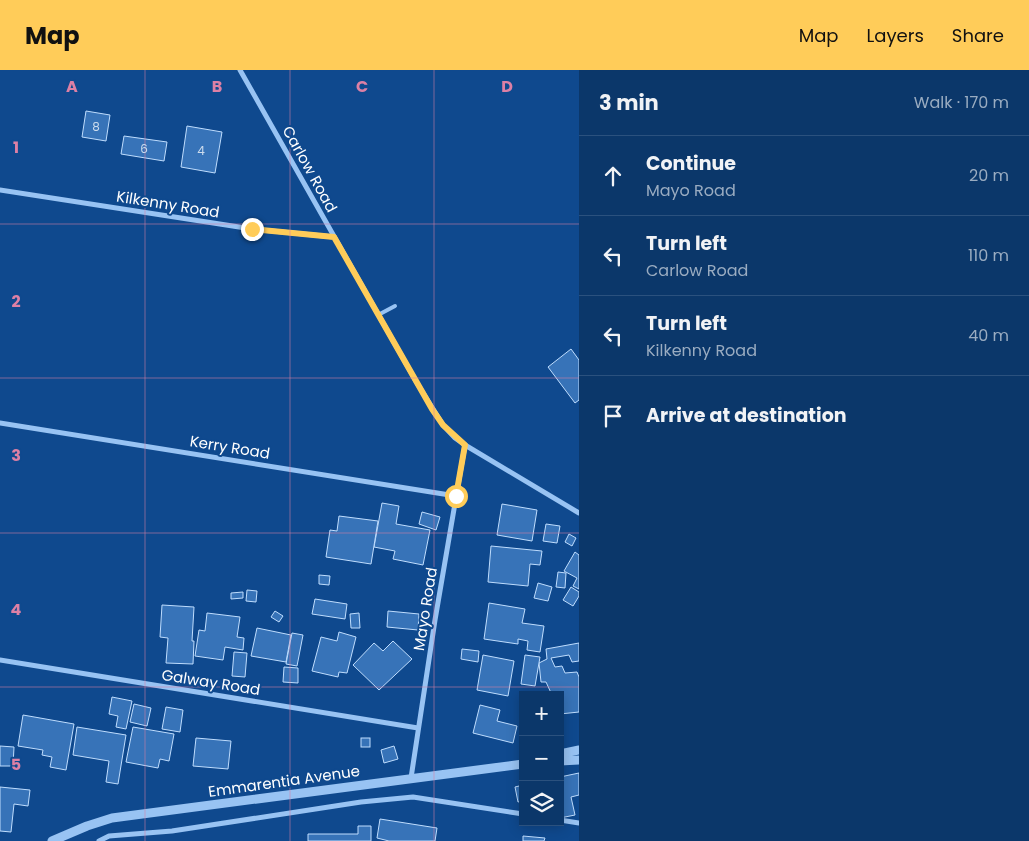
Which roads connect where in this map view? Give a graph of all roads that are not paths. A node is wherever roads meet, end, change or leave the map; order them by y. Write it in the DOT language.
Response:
graph roads {
  1 [pos="240,70"];
  2 [pos="0,190"];
  3 [pos="334,237"];
  4 [pos="395,306"];
  5 [pos="378,315"];
  6 [pos="0,423"];
  7 [pos="465,445"];
  8 [pos="456,496"];
  9 [pos="579,513"];
  10 [pos="0,660"];
  11 [pos="418,728"];
  12 [pos="579,750"];
  13 [pos="564,753"];
  14 [pos="579,760"];
  15 [pos="564,761"];
  16 [pos="519,765"];
  17 [pos="412,778"];
  18 [pos="519,813"];
  19 [pos="564,821"];
  20 [pos="579,823"];
  21 [pos="52,841"];
  22 [pos="99,841"];
  1 -- 3 [label="street, Carlow Road"];
  2 -- 3 [label="street, Kilkenny Road"];
  3 -- 5 [label="street, Carlow Road"];
  4 -- 5 [label="lane"];
  5 -- 7 [label="street, Carlow Road"];
  6 -- 8 [label="street, Kerry Road"];
  7 -- 8 [label="street, Mayo Road"];
  7 -- 9 [label="street, Carlow Road"];
  8 -- 11 [label="street, Mayo Road"];
  10 -- 11 [label="street, Galway Road"];
  11 -- 17 [label="street, Mayo Road"];
  12 -- 13 [label="street"];
  14 -- 15 [label="street"];
  16 -- 17 [label="street, Emmarentia Avenue"];
  17 -- 21 [label="street, Emmarentia Avenue"];
  18 -- 22 [label="street"];
  19 -- 20 [label="street"];
}
